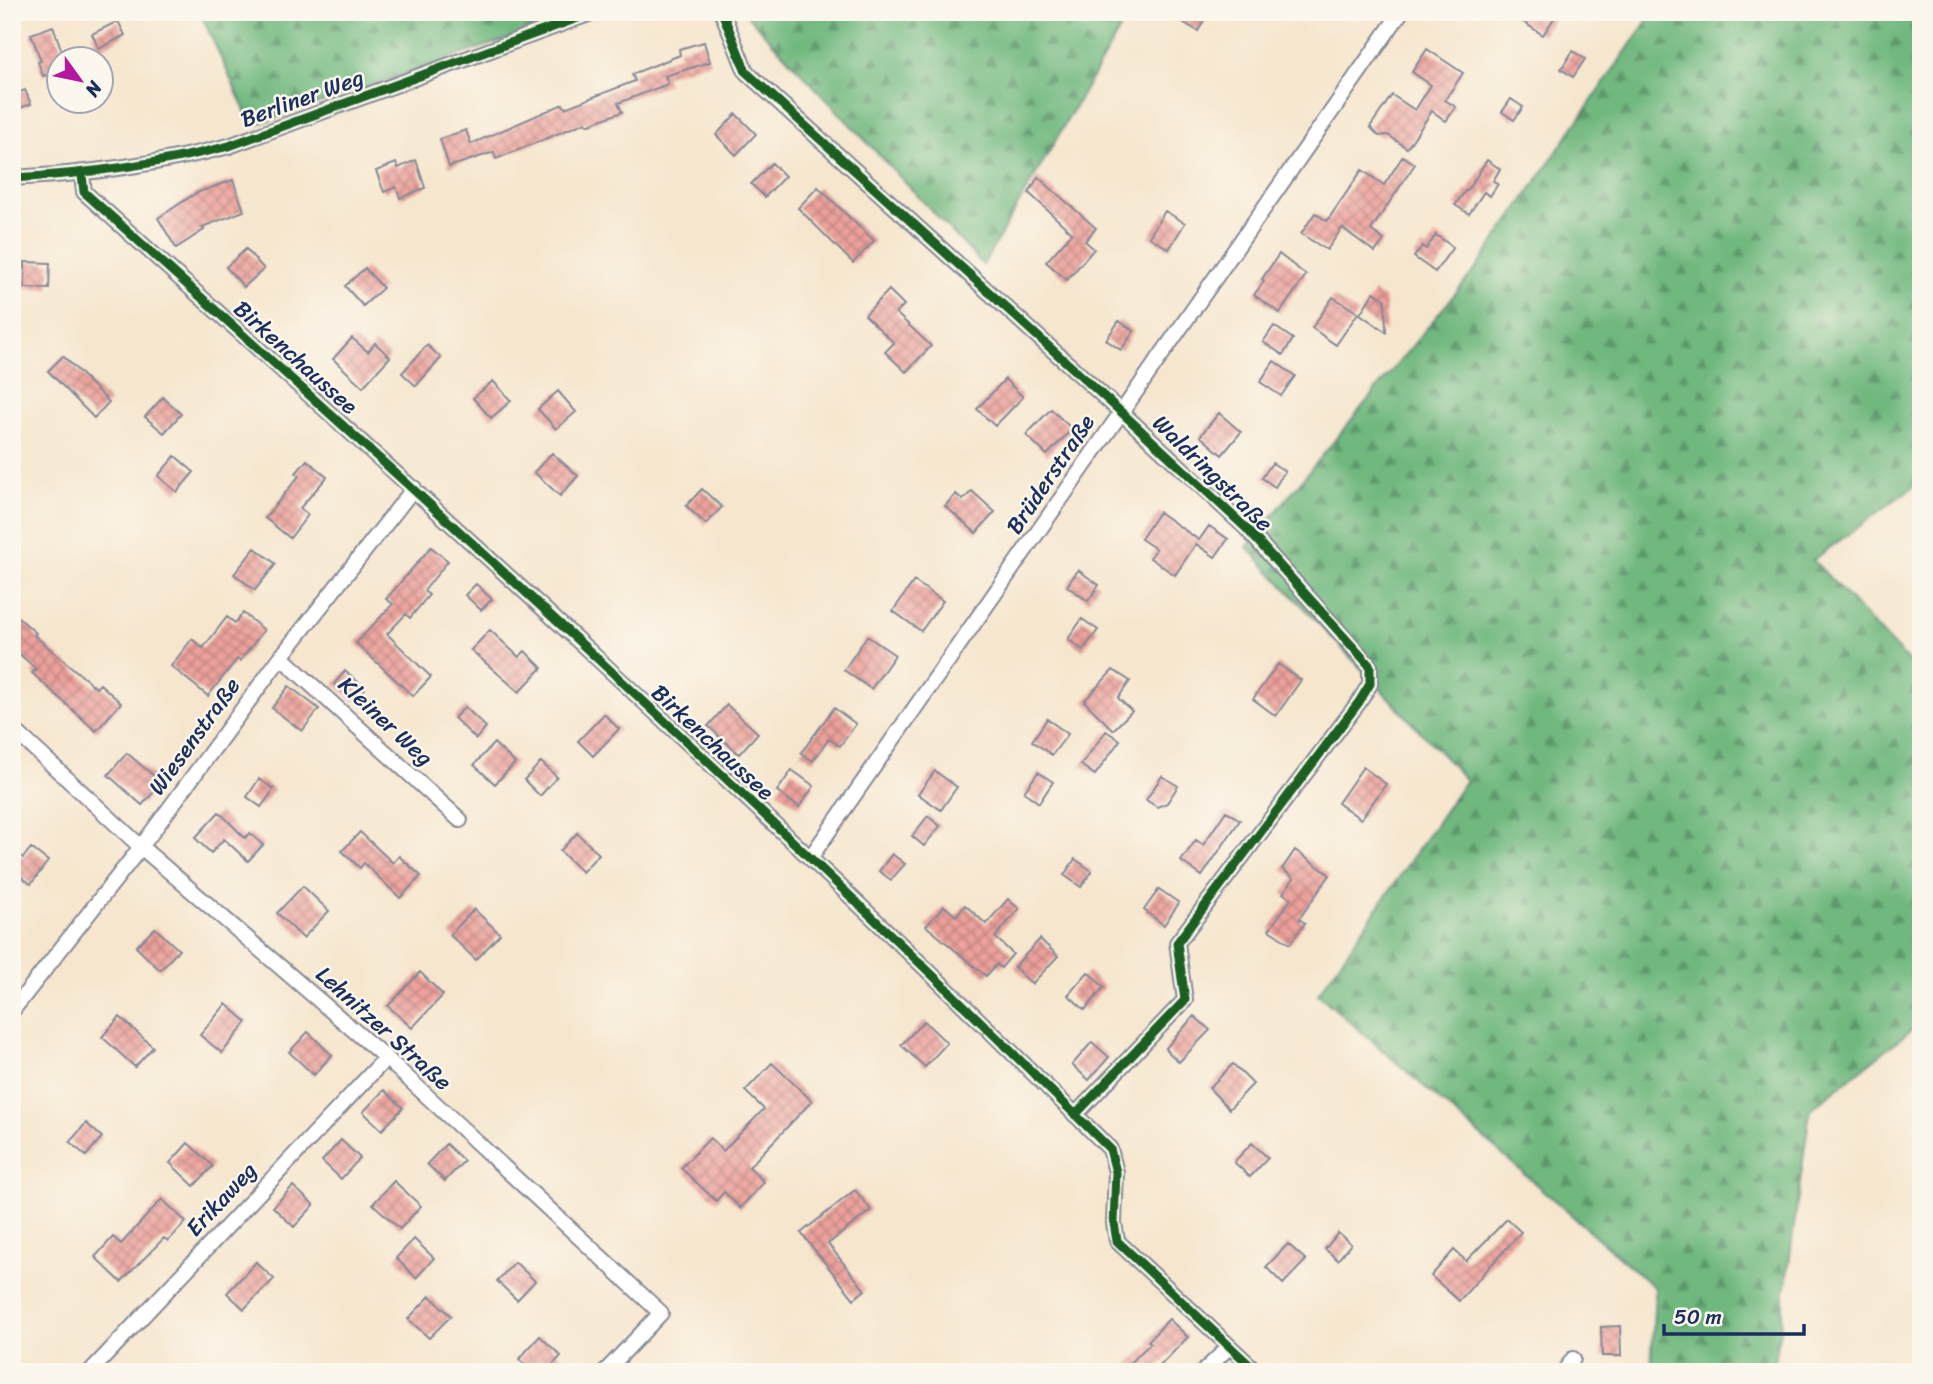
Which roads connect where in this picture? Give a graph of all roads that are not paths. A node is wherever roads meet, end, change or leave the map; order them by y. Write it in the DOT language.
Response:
graph roads {
  1 [pos="594,12"];
  2 [pos="722,12"];
  3 [pos="1401,12"];
  4 [pos="82,175"];
  5 [pos="12,178"];
  6 [pos="1120,411"];
  7 [pos="414,488"];
  8 [pos="281,657"];
  9 [pos="12,728"];
  10 [pos="460,820"];
  11 [pos="141,847"];
  12 [pos="810,858"];
  13 [pos="12,1011"];
  14 [pos="386,1058"];
  15 [pos="1075,1115"];
  16 [pos="1229,1347"];
  17 [pos="1573,1359"];
  18 [pos="90,1372"];
  19 [pos="605,1372"];
  20 [pos="1203,1372"];
  21 [pos="1257,1372"];
  22 [pos="1564,1372"];
  1 -- 4 [label="street, Berliner Weg"];
  2 -- 6 [label="street, Waldringstraße"];
  3 -- 6 [label="street, Brüderstraße"];
  4 -- 5 [label="street, Berliner Weg"];
  4 -- 7 [label="street, Birkenchaussee"];
  6 -- 12 [label="street, Brüderstraße"];
  6 -- 15 [label="street, Waldringstraße"];
  7 -- 8 [label="street, Wiesenstraße"];
  7 -- 12 [label="street, Birkenchaussee"];
  8 -- 10 [label="street, Kleiner Weg"];
  8 -- 11 [label="street, Wiesenstraße"];
  9 -- 11 [label="street, Lehnitzer Straße"];
  11 -- 13 [label="street, Wiesenstraße"];
  11 -- 14 [label="street, Lehnitzer Straße"];
  12 -- 15 [label="street, Birkenchaussee"];
  14 -- 18 [label="street, Erikaweg"];
  14 -- 19 [label="street, Lehnitzer Straße"];
  15 -- 16 [label="street, Birkenchaussee"];
  16 -- 20 [label="street"];
  16 -- 21 [label="street, Birkenchaussee"];
  17 -- 22 [label="street"];
}
